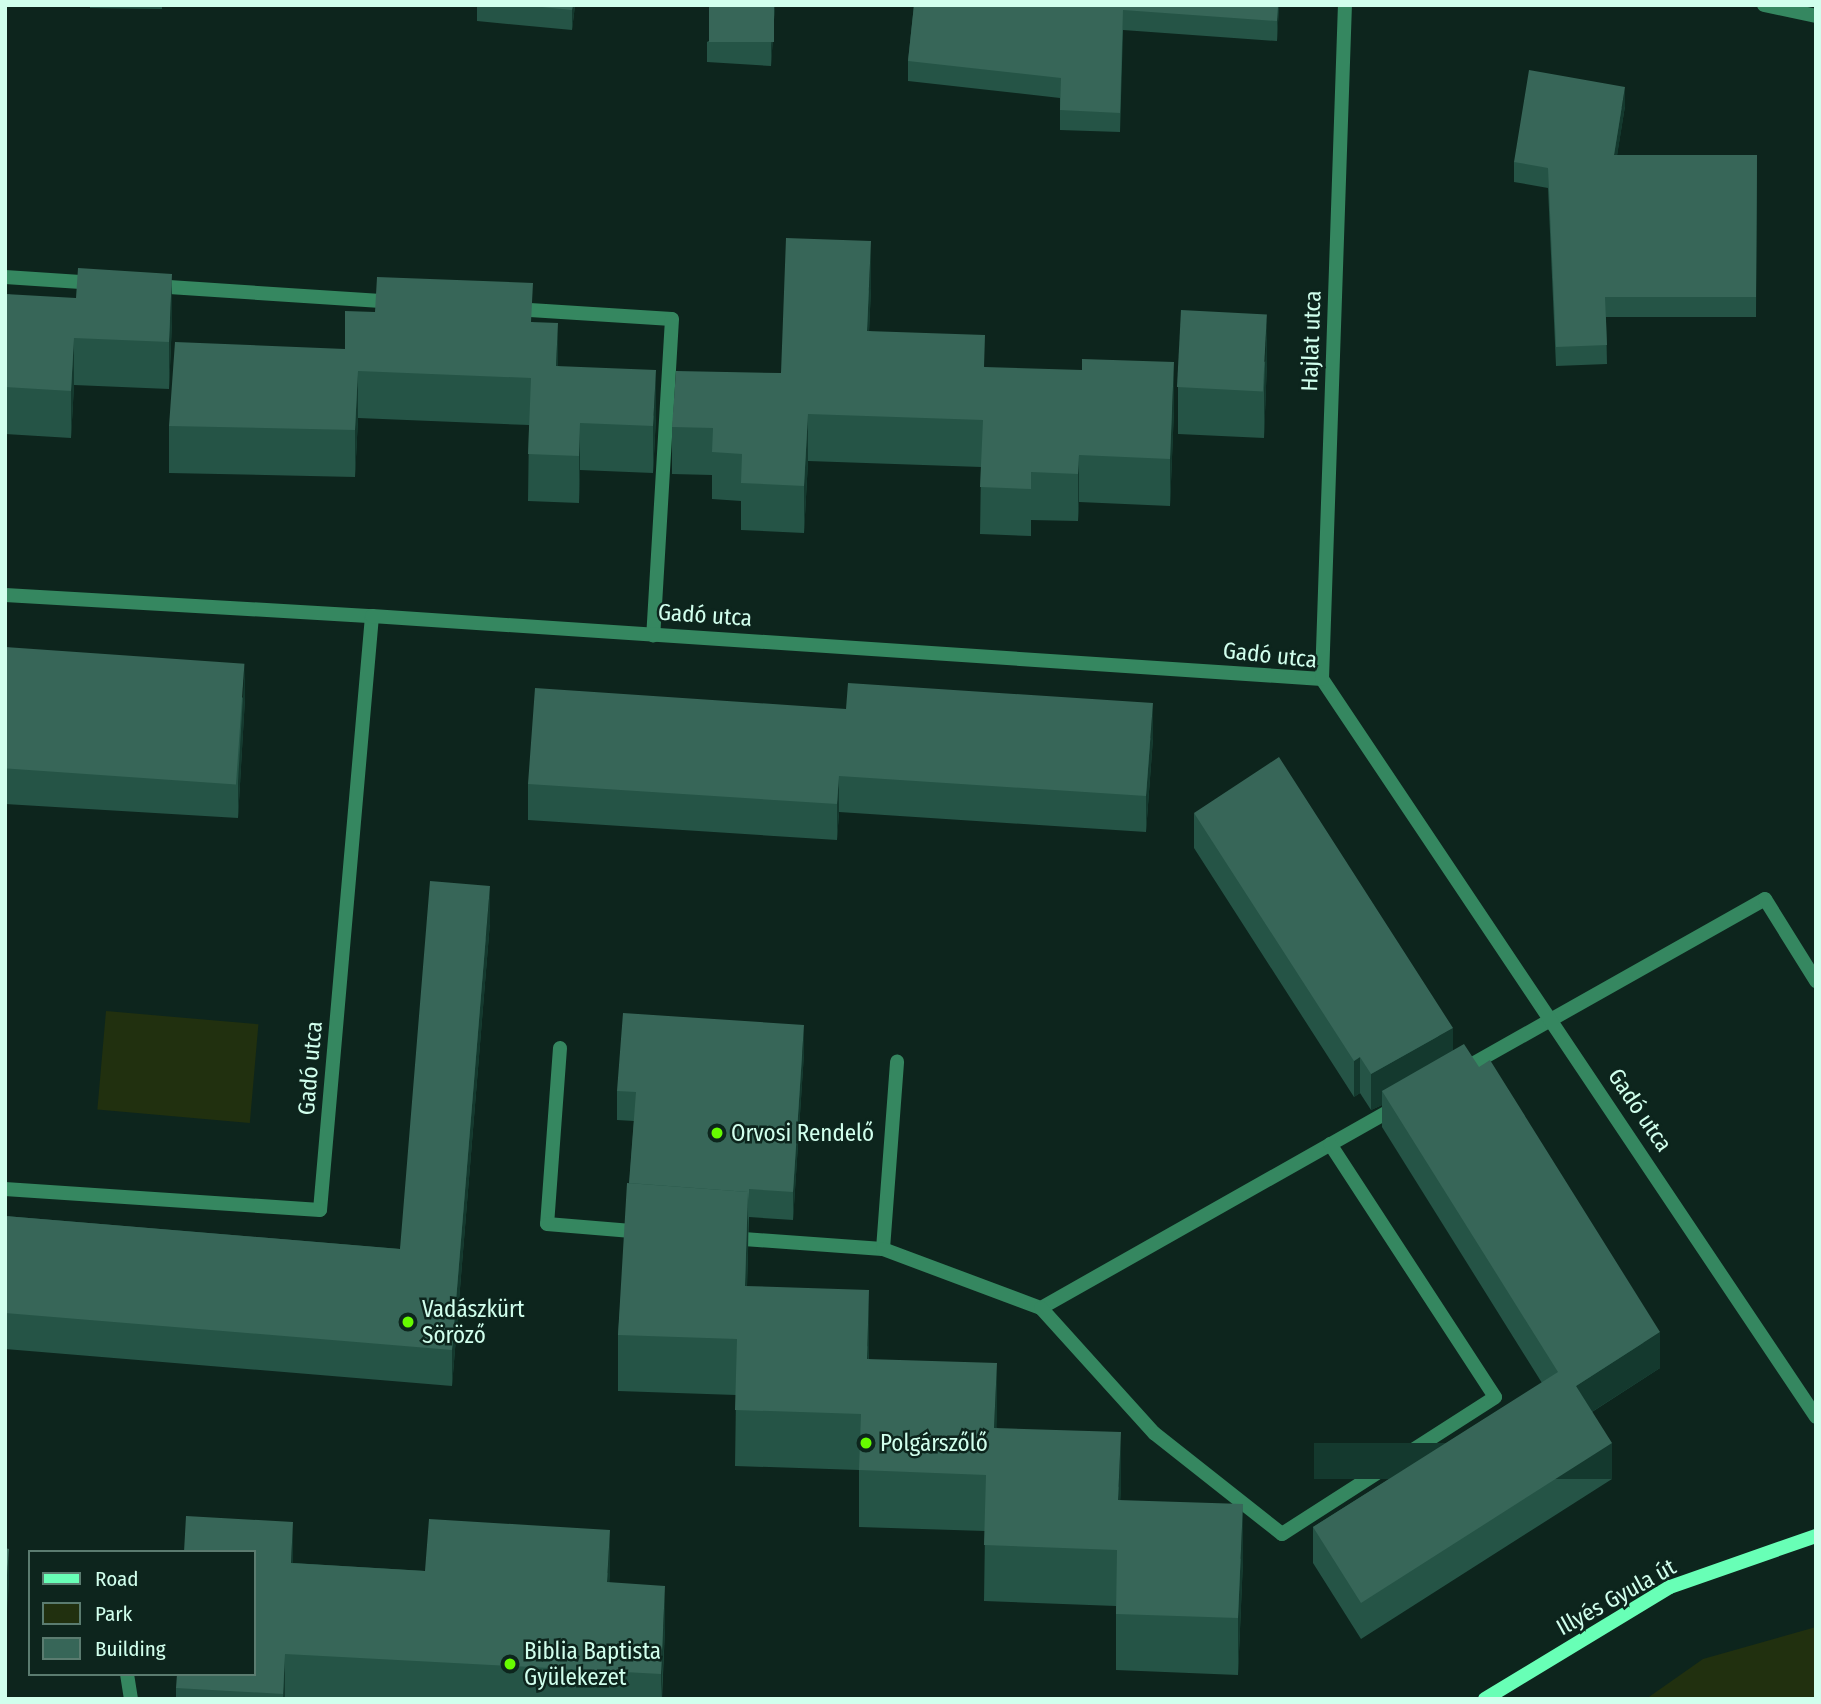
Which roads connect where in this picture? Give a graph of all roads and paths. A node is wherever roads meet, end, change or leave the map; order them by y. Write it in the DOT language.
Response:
graph roads {
  1 [pos="1345,5"];
  2 [pos="1764,5"];
  3 [pos="1816,16"];
  4 [pos="5,277"];
  5 [pos="408,303"];
  6 [pos="492,308"];
  7 [pos="5,595"];
  8 [pos="372,616"];
  9 [pos="653,635"];
  10 [pos="1322,679"];
  11 [pos="1816,981"];
  12 [pos="1551,1018"];
  13 [pos="560,1048"];
  14 [pos="897,1062"];
  15 [pos="1449,1076"];
  16 [pos="1413,1097"];
  17 [pos="1330,1144"];
  18 [pos="5,1189"];
  19 [pos="665,1233"];
  20 [pos="716,1237"];
  21 [pos="883,1249"];
  22 [pos="1041,1308"];
  23 [pos="1816,1417"];
  24 [pos="1816,1536"];
  25 [pos="127,1676"];
  26 [pos="131,1699"];
  27 [pos="1485,1699"];
  1 -- 10 [label="street, Hajlat utca"];
  2 -- 3 [label="street"];
  4 -- 5 [label="street"];
  6 -- 9 [label="street"];
  7 -- 8 [label="street, Gadó utca"];
  8 -- 9 [label="street, Gadó utca"];
  8 -- 18 [label="street, Gadó utca"];
  9 -- 10 [label="street, Gadó utca"];
  10 -- 12 [label="street, Gadó utca"];
  11 -- 12 [label="street"];
  12 -- 15 [label="street"];
  12 -- 23 [label="street, Gadó utca"];
  13 -- 19 [label="street"];
  14 -- 21 [label="street"];
  16 -- 17 [label="street"];
  17 -- 22 [label="street"];
  17 -- 22 [label="street"];
  20 -- 21 [label="street"];
  21 -- 22 [label="street"];
  24 -- 27 [label="street, Illyés Gyula út"];
  25 -- 26 [label="street"];
}
